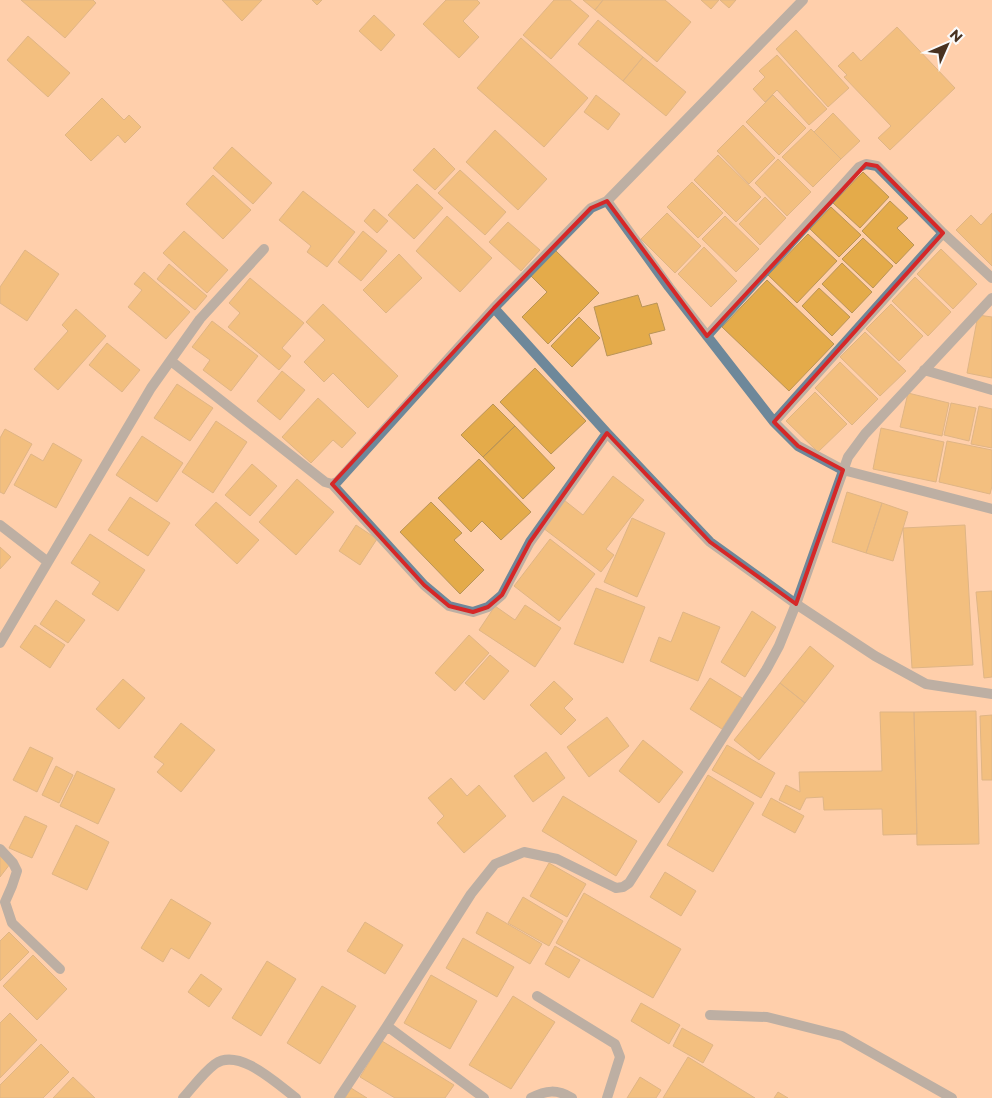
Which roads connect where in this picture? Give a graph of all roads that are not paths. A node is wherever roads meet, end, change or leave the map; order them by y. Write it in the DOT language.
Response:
graph roads {
  1 [pos="803,0"];
  2 [pos="607,201"];
  3 [pos="943,233"];
  4 [pos="264,249"];
  5 [pos="992,278"];
  6 [pos="992,298"];
  7 [pos="494,308"];
  8 [pos="707,336"];
  9 [pos="171,360"];
  10 [pos="924,370"];
  11 [pos="992,390"];
  12 [pos="774,422"];
  13 [pos="607,433"];
  14 [pos="843,470"];
  15 [pos="332,484"];
  16 [pos="992,510"];
  17 [pos="0,525"];
  18 [pos="48,562"];
  19 [pos="796,604"];
  20 [pos="0,643"];
  21 [pos="992,694"];
  22 [pos="0,849"];
  23 [pos="60,969"];
  24 [pos="537,996"];
  25 [pos="710,1015"];
  26 [pos="387,1026"];
  27 [pos="182,1098"];
  28 [pos="296,1098"];
  29 [pos="338,1098"];
  30 [pos="484,1098"];
  31 [pos="531,1098"];
  32 [pos="572,1098"];
  33 [pos="606,1098"];
  34 [pos="952,1098"];
  1 -- 2 [label="street"];
  2 -- 7 [label="street"];
  2 -- 8 [label="street"];
  3 -- 5 [label="street"];
  3 -- 8 [label="street"];
  3 -- 12 [label="street"];
  4 -- 9 [label="street"];
  6 -- 10 [label="street"];
  7 -- 13 [label="street"];
  7 -- 15 [label="street"];
  8 -- 12 [label="street"];
  9 -- 15 [label="street"];
  9 -- 18 [label="street"];
  10 -- 11 [label="street"];
  10 -- 14 [label="street"];
  12 -- 14 [label="street"];
  13 -- 15 [label="street"];
  13 -- 19 [label="street"];
  14 -- 16 [label="street"];
  14 -- 19 [label="street"];
  17 -- 18 [label="street"];
  18 -- 20 [label="street"];
  19 -- 21 [label="street"];
  19 -- 26 [label="street"];
  22 -- 23 [label="street"];
  24 -- 33 [label="street"];
  25 -- 34 [label="street"];
  26 -- 29 [label="street"];
  26 -- 30 [label="street"];
  27 -- 28 [label="street"];
  31 -- 32 [label="street"];
}
